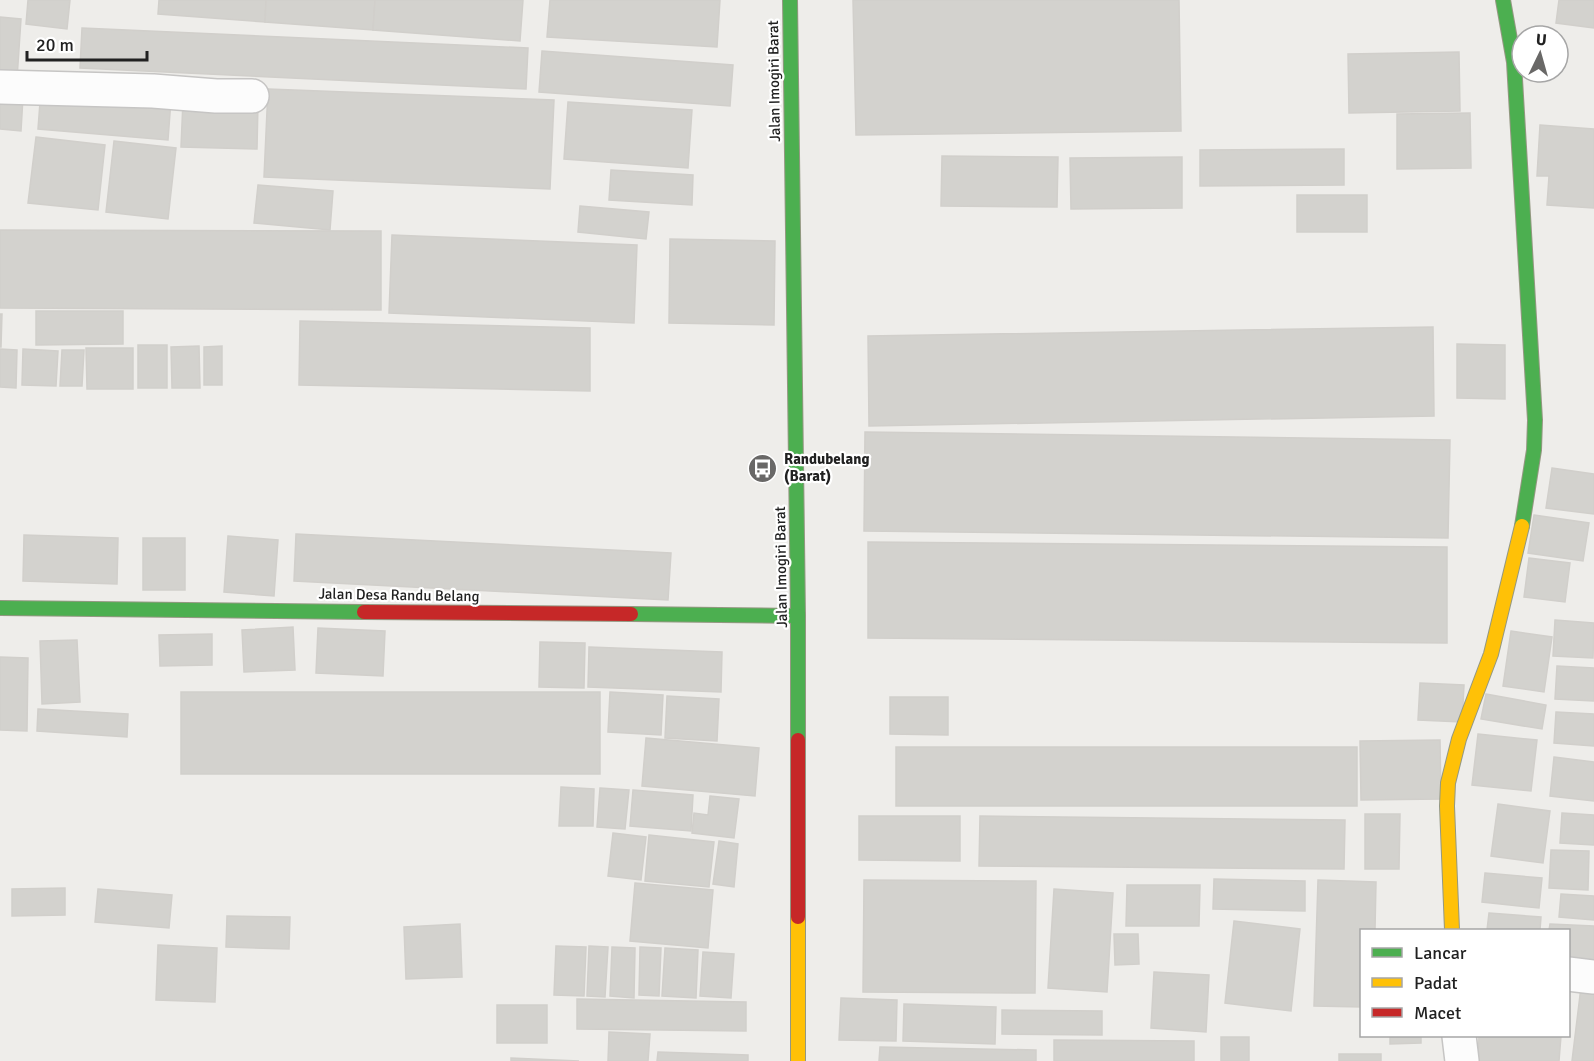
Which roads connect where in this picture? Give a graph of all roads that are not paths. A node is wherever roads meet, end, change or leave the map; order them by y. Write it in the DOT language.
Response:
graph roads {
  1 [pos="789,0"];
  2 [pos="1503,0"];
  3 [pos="0,87"];
  4 [pos="252,96"];
  5 [pos="0,608"];
  6 [pos="798,616"];
  7 [pos="1452,929"];
  8 [pos="1570,974"];
  9 [pos="1594,977"];
  10 [pos="1460,1037"];
  11 [pos="798,1061"];
  12 [pos="1462,1061"];
  1 -- 6 [label="street, Jalan Imogiri Barat"];
  2 -- 7 [label="street"];
  3 -- 4 [label="street"];
  5 -- 6 [label="street, Jalan Desa Randu Belang"];
  6 -- 11 [label="street, Jalan Imogiri Barat"];
  8 -- 9 [label="street"];
  10 -- 12 [label="street"];
}
